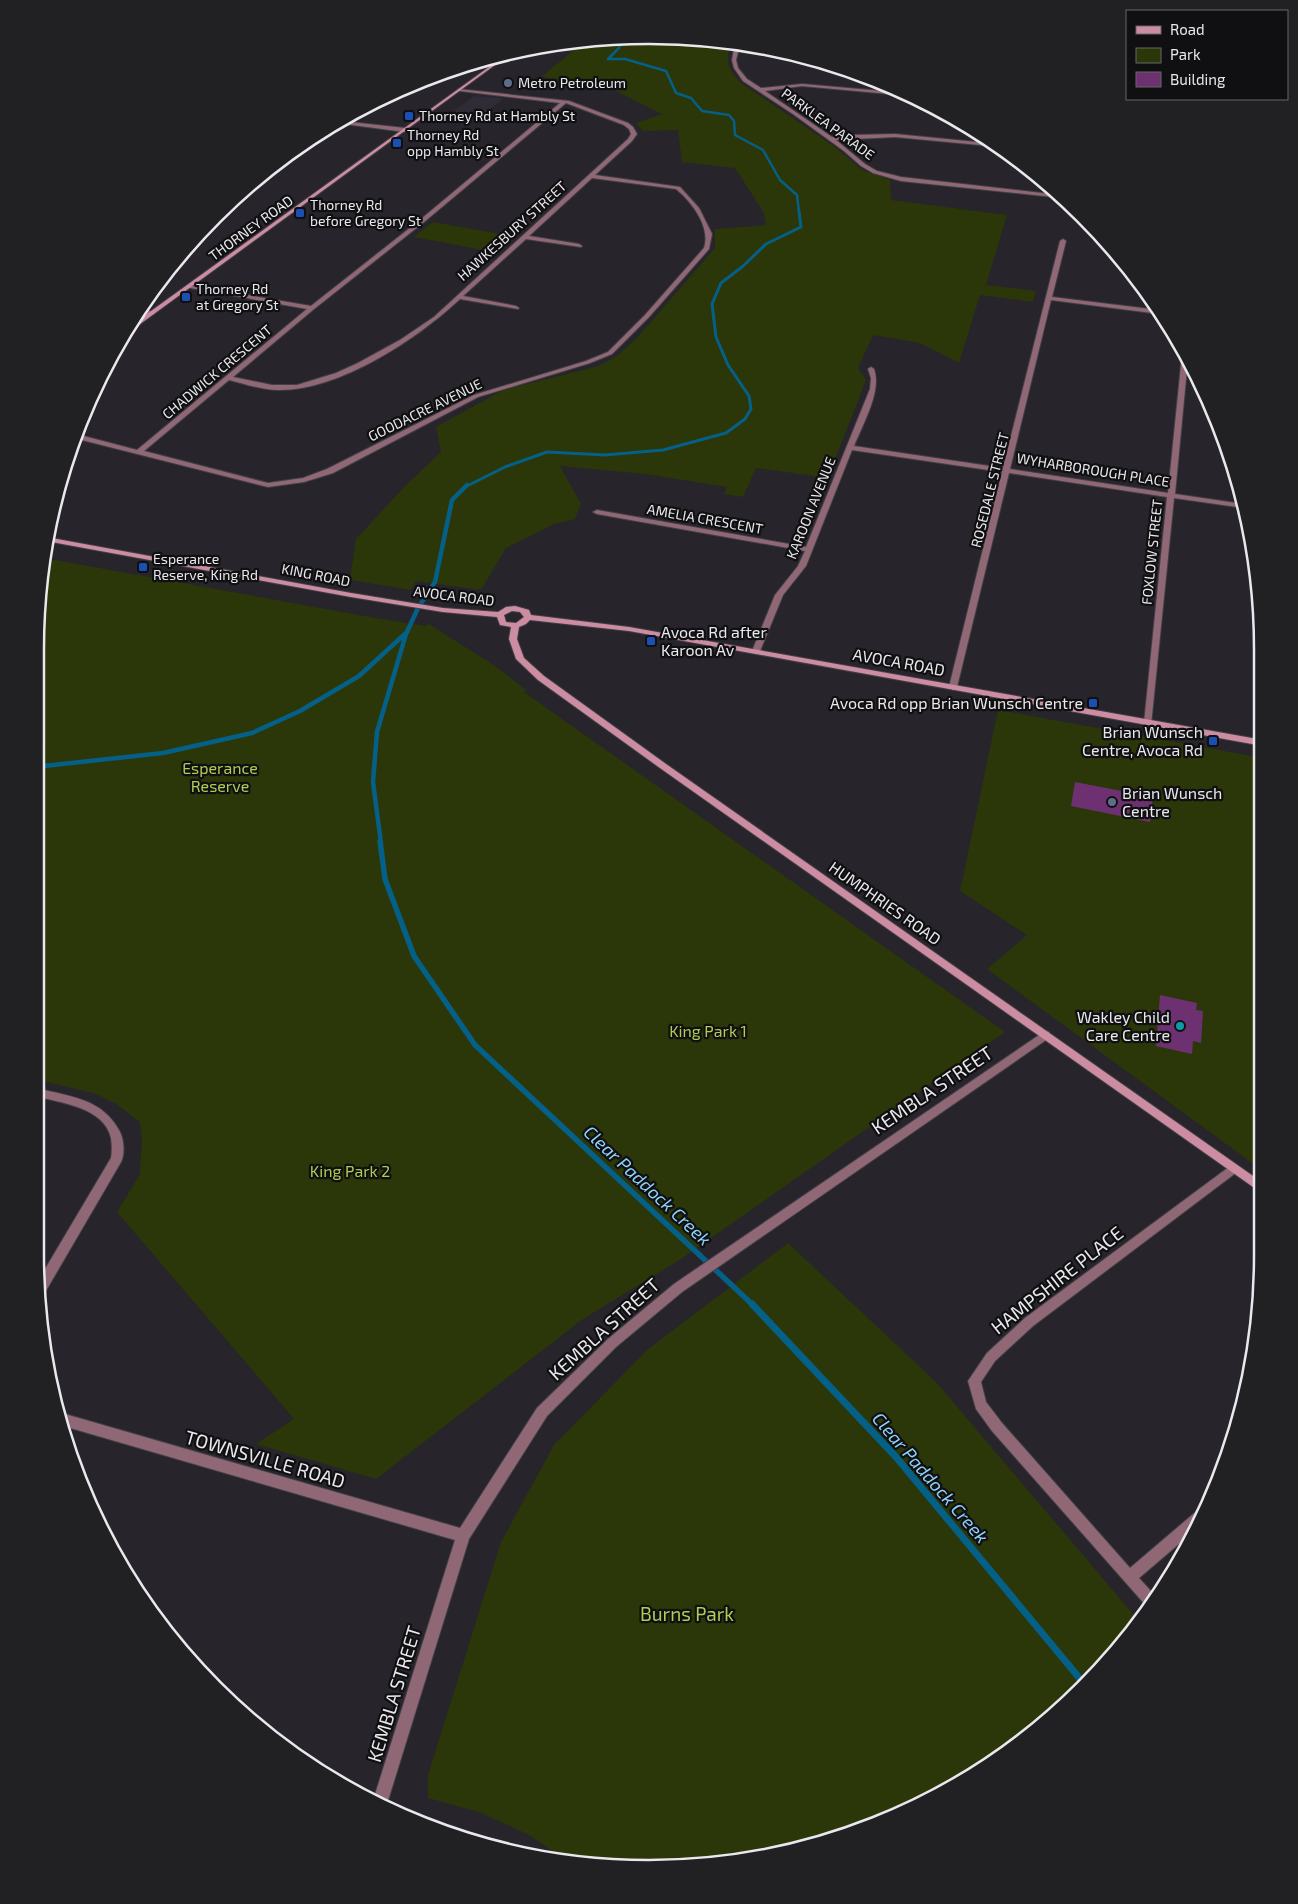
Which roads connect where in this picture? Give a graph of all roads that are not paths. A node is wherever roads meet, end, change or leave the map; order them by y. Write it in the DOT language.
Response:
graph roads {
  1 [pos="736,50"];
  2 [pos="497,63"];
  3 [pos="460,90"];
  4 [pos="759,90"];
  5 [pos="888,93"];
  6 [pos="564,102"];
  7 [pos="349,123"];
  8 [pos="405,130"];
  9 [pos="832,139"];
  10 [pos="982,144"];
  11 [pos="591,176"];
  12 [pos="1050,196"];
  13 [pos="525,237"];
  14 [pos="1062,241"];
  15 [pos="579,246"];
  16 [pos="190,286"];
  17 [pos="458,297"];
  18 [pos="1049,298"];
  19 [pos="312,308"];
  20 [pos="516,308"];
  21 [pos="1151,311"];
  22 [pos="147,312"];
  23 [pos="152,313"];
  24 [pos="141,321"];
  25 [pos="1185,367"];
  26 [pos="871,369"];
  27 [pos="229,378"];
  28 [pos="82,438"];
  29 [pos="849,447"];
  30 [pos="140,452"];
  31 [pos="1008,470"];
  32 [pos="1170,495"];
  33 [pos="1237,505"];
  34 [pos="597,512"];
  35 [pos="54,540"];
  36 [pos="809,550"];
  37 [pos="404,603"];
  38 [pos="500,615"];
  39 [pos="528,618"];
  40 [pos="515,625"];
  41 [pos="756,651"];
  42 [pos="953,687"];
  43 [pos="1148,723"];
  44 [pos="1254,741"];
  45 [pos="1045,1035"];
  46 [pos="44,1094"];
  47 [pos="1233,1169"];
  48 [pos="1254,1183"];
  49 [pos="45,1282"];
  50 [pos="67,1421"];
  51 [pos="1191,1525"];
  52 [pos="463,1536"];
  53 [pos="1130,1577"];
  54 [pos="1147,1597"];
  55 [pos="382,1798"];
  1 -- 4 [label="street, PARKLEA PARADE"];
  2 -- 3 [label="street, THORNEY ROAD"];
  3 -- 6 [label="street, HAWKESBURY STREET"];
  3 -- 8 [label="street, THORNEY ROAD"];
  4 -- 5 [label="street"];
  4 -- 9 [label="street, PARKLEA PARADE"];
  6 -- 11 [label="street, HAWKESBURY STREET"];
  6 -- 19 [label="street, CHADWICK CRESCENT"];
  7 -- 8 [label="street"];
  8 -- 16 [label="street, THORNEY ROAD"];
  9 -- 10 [label="street"];
  9 -- 12 [label="street, PARKLEA PARADE"];
  11 -- 13 [label="street, HAWKESBURY STREET"];
  11 -- 30 [label="street, GOODACRE AVENUE"];
  13 -- 15 [label="street"];
  13 -- 17 [label="street, HAWKESBURY STREET"];
  14 -- 18 [label="street, ROSEDALE STREET"];
  16 -- 19 [label="street"];
  16 -- 23 [label="street, THORNEY ROAD"];
  17 -- 20 [label="street"];
  17 -- 27 [label="street, HAWKESBURY STREET"];
  18 -- 21 [label="street"];
  18 -- 31 [label="street, ROSEDALE STREET"];
  19 -- 27 [label="street, CHADWICK CRESCENT"];
  22 -- 23 [label="street"];
  23 -- 24 [label="street, THORNEY ROAD"];
  25 -- 32 [label="street, FOXLOW STREET"];
  26 -- 29 [label="street, KAROON AVENUE"];
  27 -- 30 [label="street, CHADWICK CRESCENT"];
  28 -- 30 [label="street, GOODACRE AVENUE"];
  29 -- 31 [label="street, WYHARBOROUGH PLACE"];
  29 -- 36 [label="street, KAROON AVENUE"];
  31 -- 32 [label="street, WYHARBOROUGH PLACE"];
  31 -- 42 [label="street, ROSEDALE STREET"];
  32 -- 33 [label="street, WYHARBOROUGH PLACE"];
  32 -- 43 [label="street, FOXLOW STREET"];
  34 -- 36 [label="street, AMELIA CRESCENT"];
  35 -- 37 [label="street, KING ROAD"];
  36 -- 41 [label="street, KAROON AVENUE"];
  37 -- 38 [label="street, AVOCA ROAD"];
  38 -- 39 [label="street, AVOCA ROAD"];
  38 -- 40 [label="street, AVOCA ROAD"];
  39 -- 40 [label="street"];
  39 -- 41 [label="street, AVOCA ROAD"];
  40 -- 45 [label="street, HUMPHRIES ROAD"];
  41 -- 42 [label="street, AVOCA ROAD"];
  42 -- 43 [label="street, AVOCA ROAD"];
  43 -- 44 [label="street, AVOCA ROAD"];
  45 -- 47 [label="street, HUMPHRIES ROAD"];
  45 -- 52 [label="street, KEMBLA STREET"];
  46 -- 49 [label="street"];
  47 -- 48 [label="street, HUMPHRIES ROAD"];
  47 -- 53 [label="street, HAMPSHIRE PLACE"];
  50 -- 52 [label="street, TOWNSVILLE ROAD"];
  51 -- 53 [label="street"];
  52 -- 55 [label="street, KEMBLA STREET"];
  53 -- 54 [label="street, HAMPSHIRE PLACE"];
}
